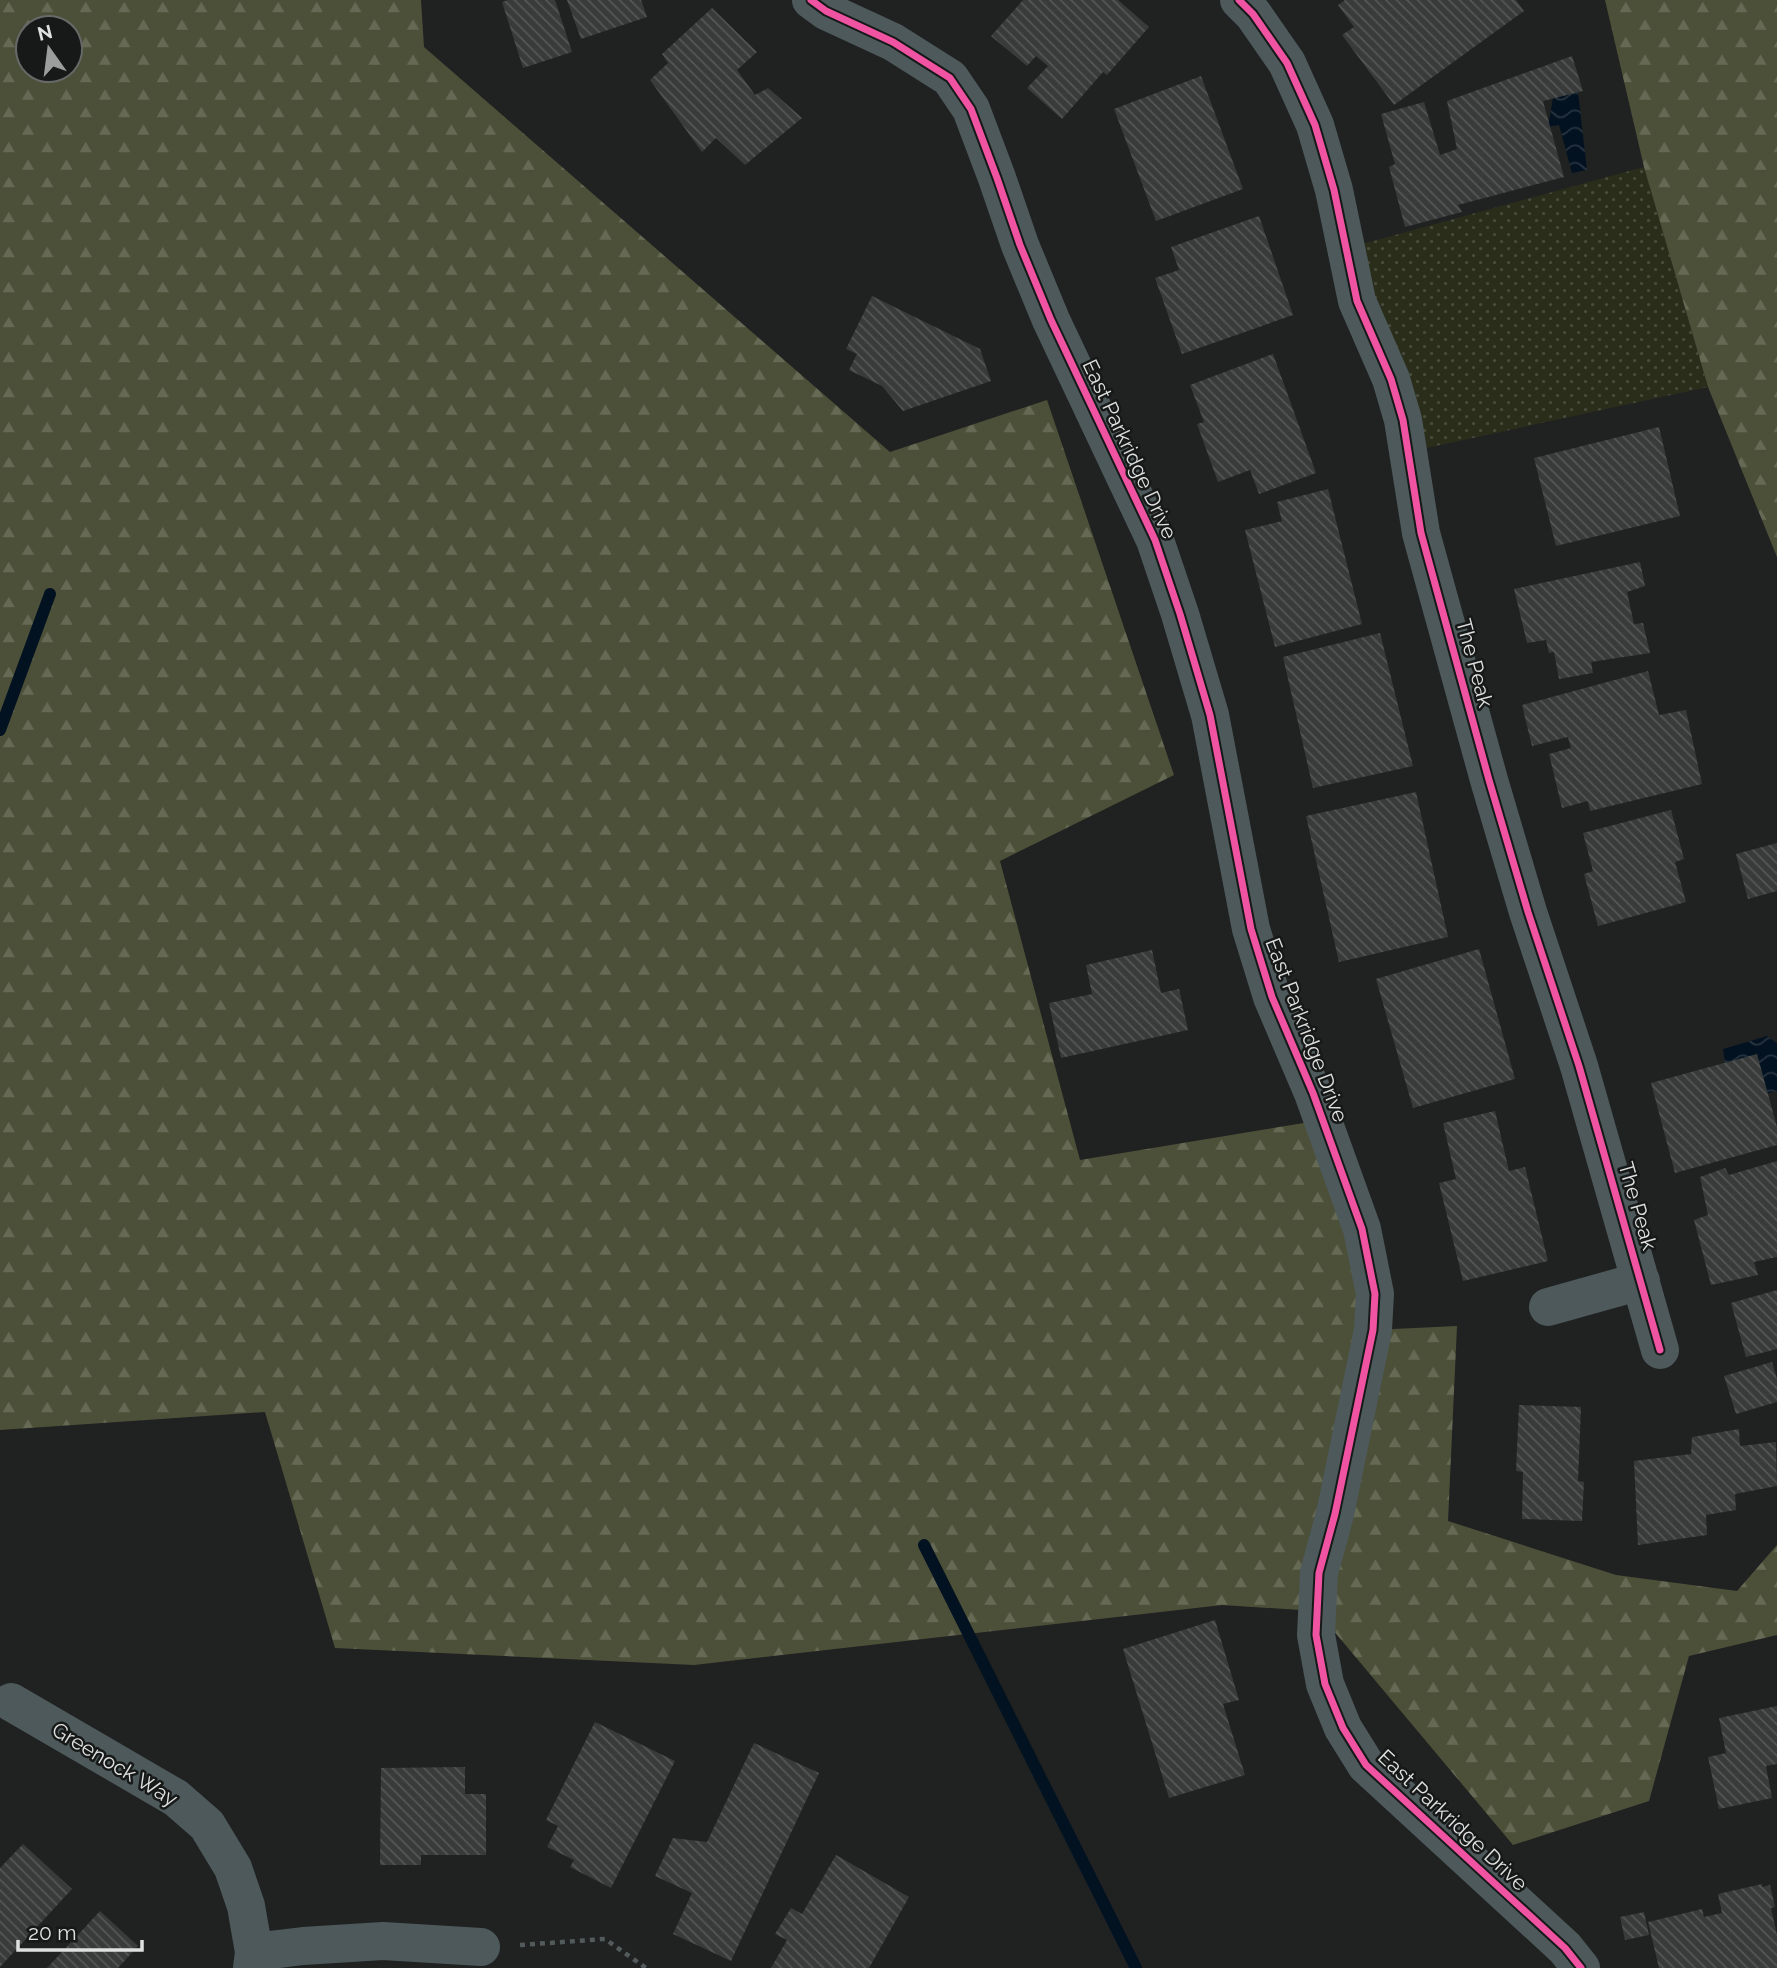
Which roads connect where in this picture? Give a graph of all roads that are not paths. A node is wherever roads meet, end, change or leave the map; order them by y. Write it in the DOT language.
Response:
graph roads {
  1 [pos="811,0"];
  2 [pos="1239,0"];
  3 [pos="1641,1281"];
  4 [pos="1548,1307"];
  5 [pos="1660,1350"];
  6 [pos="11,1702"];
  7 [pos="481,1947"];
  8 [pos="253,1960"];
  9 [pos="1581,1968"];
  1 -- 9 [label="street, East Parkridge Drive"];
  2 -- 3 [label="street, The Peak"];
  3 -- 4 [label="street"];
  3 -- 5 [label="street, The Peak"];
  6 -- 8 [label="street, Greenock Way"];
  7 -- 8 [label="street, Greenock Way"];
}
